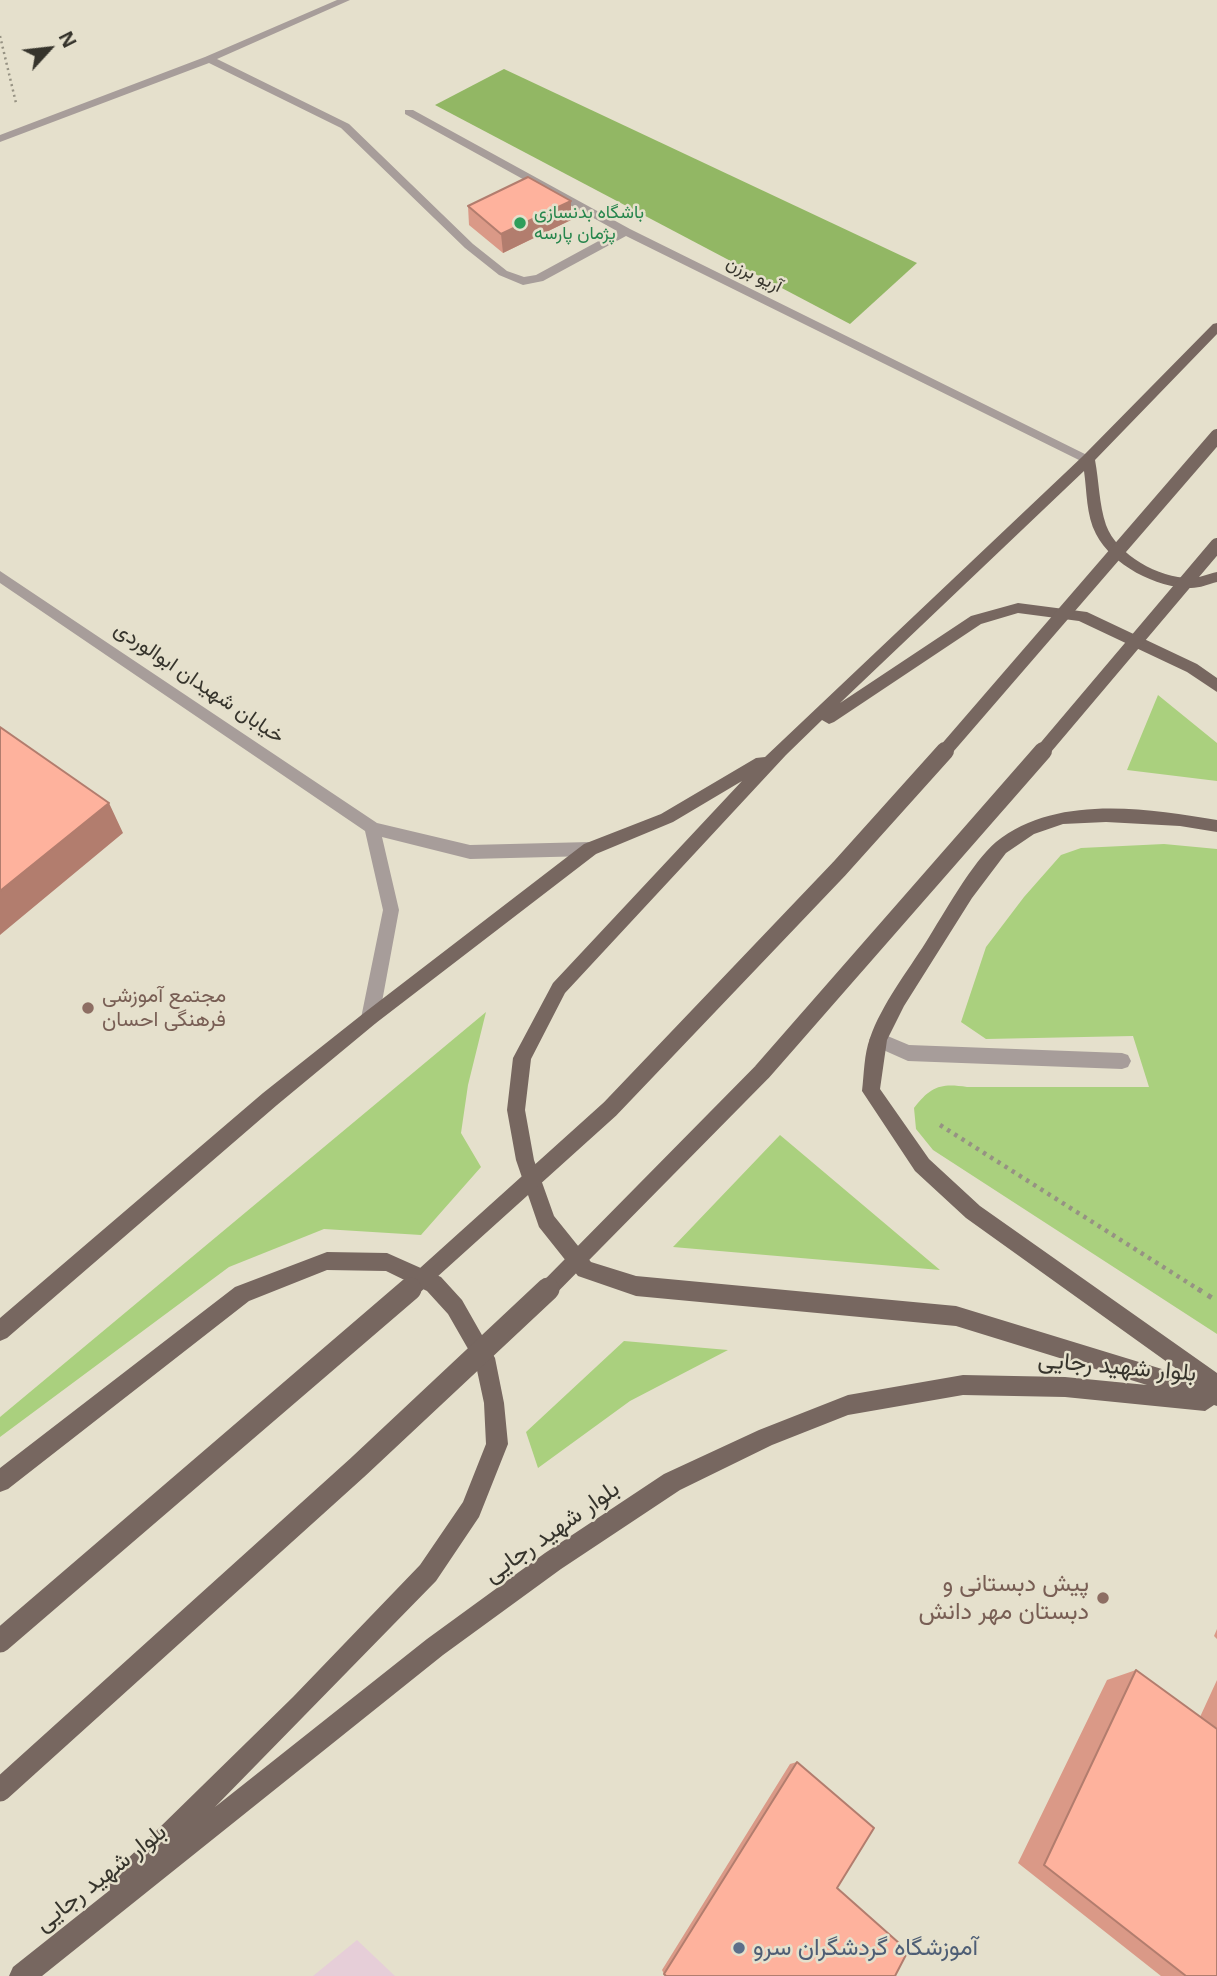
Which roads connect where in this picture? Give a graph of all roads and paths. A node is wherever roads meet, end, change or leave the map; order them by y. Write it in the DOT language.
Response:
graph roads {
  1 [pos="345,0"];
  2 [pos="0,37"];
  3 [pos="209,59"];
  4 [pos="409,112"];
  5 [pos="22,131"];
  6 [pos="0,139"];
  7 [pos="626,231"];
  8 [pos="1217,327"];
  9 [pos="1217,436"];
  10 [pos="1088,459"];
  11 [pos="1217,545"];
  12 [pos="0,576"];
  13 [pos="1217,577"];
  14 [pos="1217,686"];
  15 [pos="780,751"];
  16 [pos="1217,826"];
  17 [pos="372,828"];
  18 [pos="590,849"];
  19 [pos="370,1018"];
  20 [pos="878,1041"];
  21 [pos="1122,1061"];
  22 [pos="937,1123"];
  23 [pos="1217,1301"];
  24 [pos="0,1331"];
  25 [pos="1217,1385"];
  26 [pos="1217,1396"];
  27 [pos="1217,1402"];
  28 [pos="0,1480"];
  29 [pos="0,1641"];
  30 [pos="0,1790"];
  31 [pos="58,1946"];
  32 [pos="22,1976"];
  1 -- 3 [label="street"];
  2 -- 5 [label="path"];
  3 -- 5 [label="street"];
  3 -- 7 [label="street"];
  4 -- 7 [label="street, آریو برزن"];
  5 -- 6 [label="street"];
  7 -- 10 [label="street, آریو برزن"];
  8 -- 10 [label="main road"];
  9 -- 29 [label="main road, bridge"];
  10 -- 13 [label="main road"];
  10 -- 15 [label="main road"];
  11 -- 30 [label="main road, bridge"];
  12 -- 17 [label="street, خیابان شهیدان ابوالوردی"];
  14 -- 15 [label="main road"];
  15 -- 18 [label="main road"];
  15 -- 26 [label="main road"];
  16 -- 20 [label="main road"];
  17 -- 18 [label="street, خیابان شهیدان ابوالوردی"];
  17 -- 19 [label="street"];
  18 -- 19 [label="main road"];
  19 -- 24 [label="main road"];
  20 -- 21 [label="street"];
  20 -- 25 [label="main road"];
  22 -- 23 [label="path"];
  27 -- 31 [label="main road, بلوار شهید رجایی"];
  28 -- 31 [label="main road"];
  31 -- 32 [label="main road, بلوار شهید رجایی"];
}
